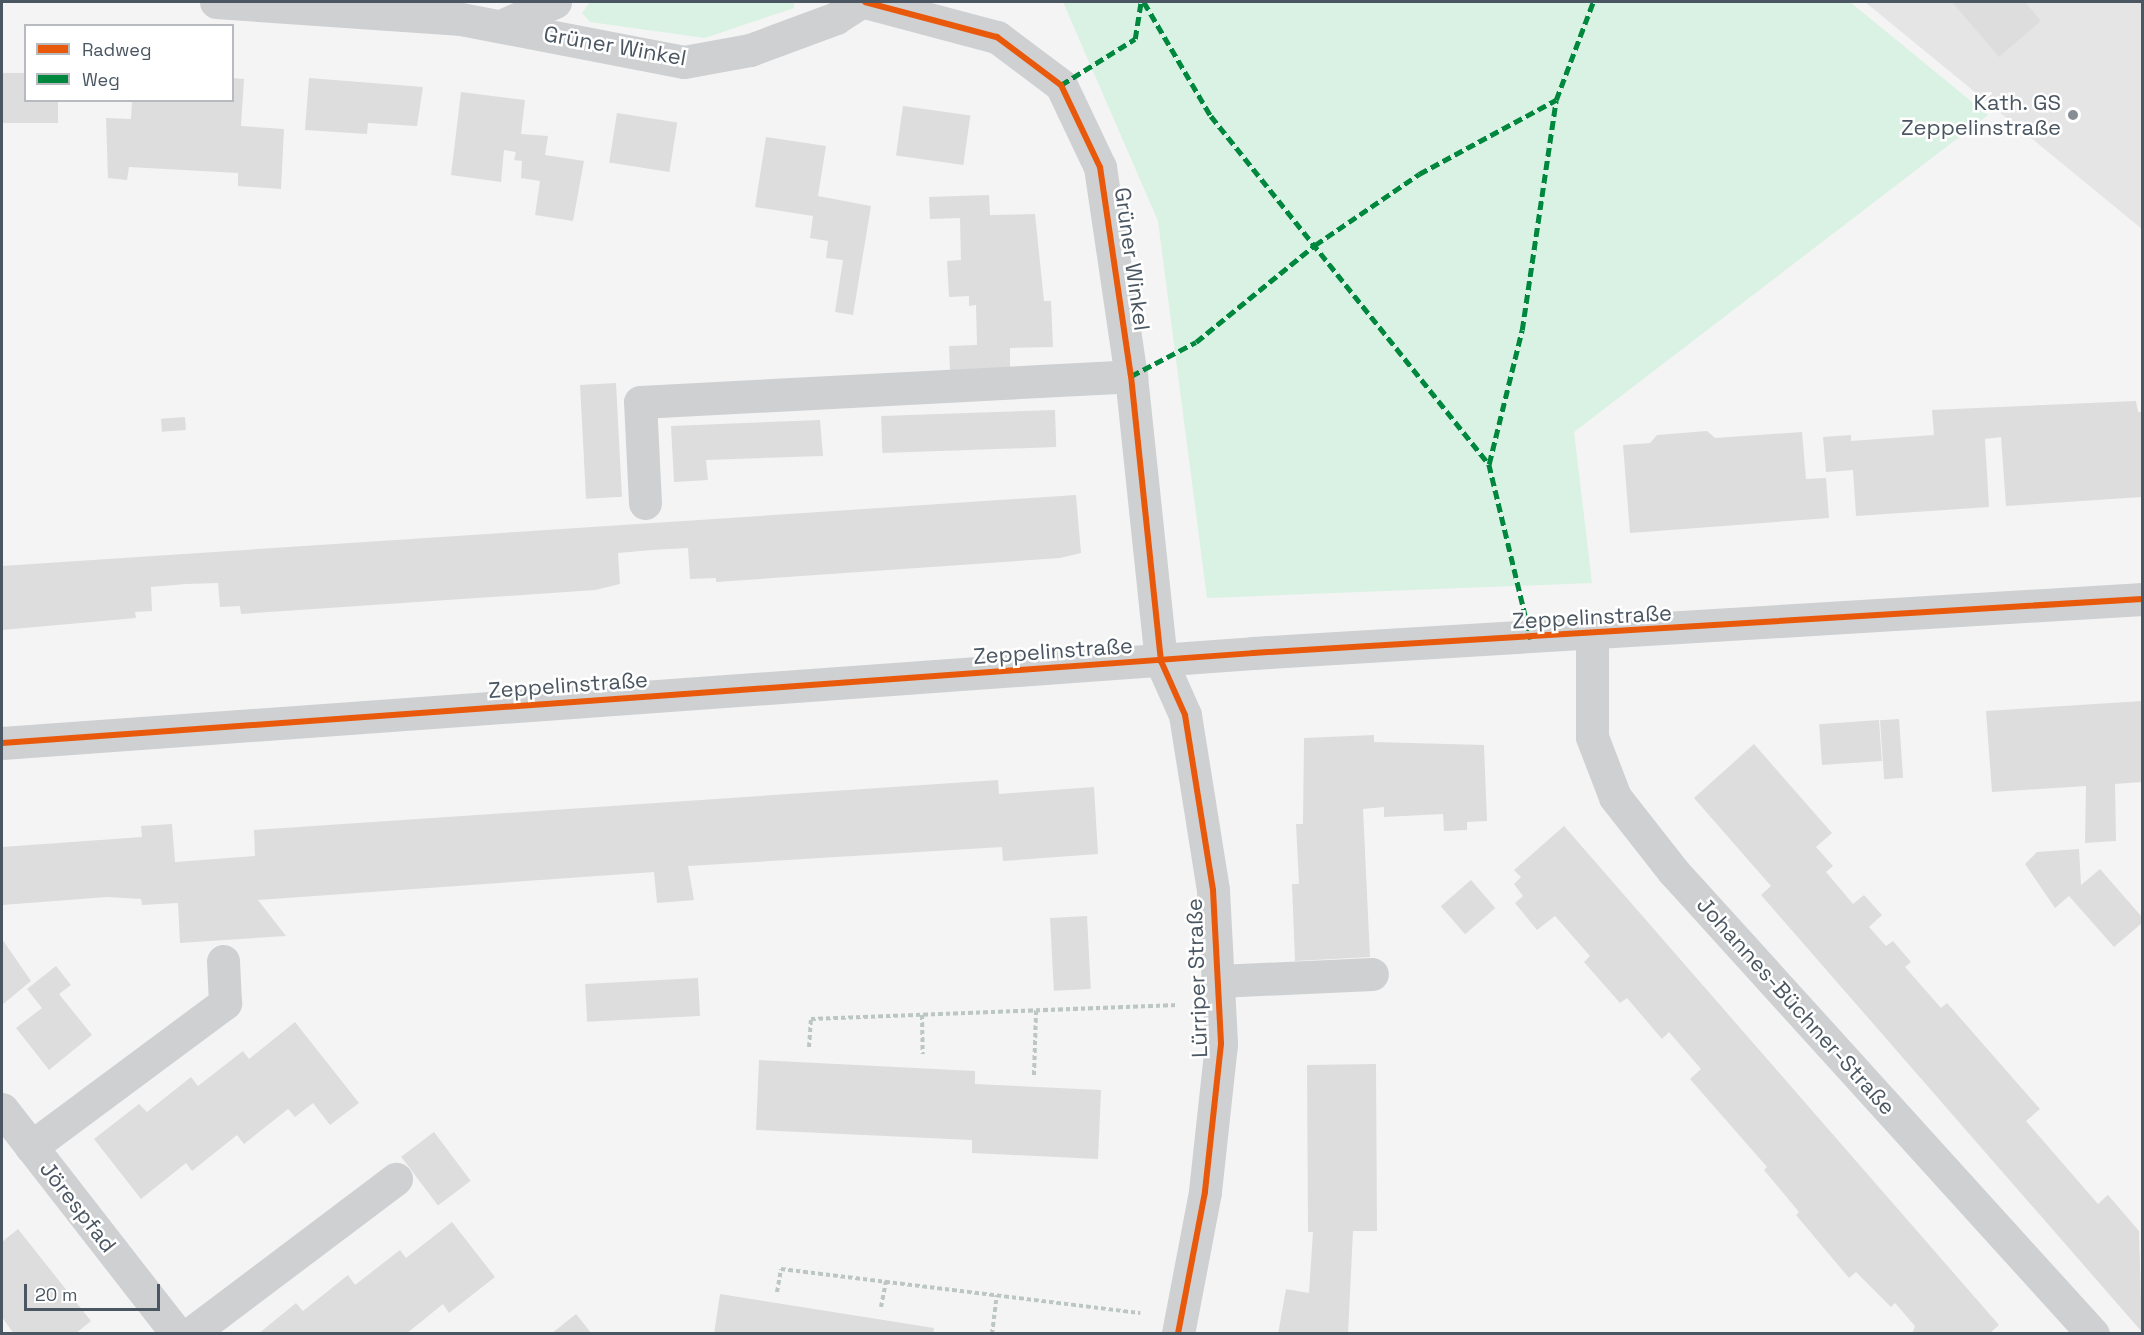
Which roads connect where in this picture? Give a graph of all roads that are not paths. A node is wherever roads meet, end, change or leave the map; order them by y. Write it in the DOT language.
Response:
graph roads {
  1 [pos="216,2"];
  2 [pos="555,2"];
  3 [pos="861,2"];
  4 [pos="865,2"];
  5 [pos="503,25"];
  6 [pos="1131,376"];
  7 [pos="645,502"];
  8 [pos="2142,599"];
  9 [pos="1592,636"];
  10 [pos="1161,661"];
  11 [pos="2,743"];
  12 [pos="223,960"];
  13 [pos="1372,974"];
  14 [pos="1218,992"];
  15 [pos="2,1109"];
  16 [pos="31,1147"];
  17 [pos="396,1179"];
  18 [pos="1180,1326"];
  19 [pos="177,1334"];
  20 [pos="190,1334"];
  21 [pos="2093,1334"];
  1 -- 5 [label="street, Grüner Winkel"];
  2 -- 5 [label="street, Grüner Winkel"];
  3 -- 5 [label="street, Grüner Winkel"];
  4 -- 6 [label="street, Grüner Winkel"];
  6 -- 7 [label="street"];
  6 -- 10 [label="street, Grüner Winkel"];
  8 -- 9 [label="street, Zeppelinstraße"];
  9 -- 10 [label="street, Zeppelinstraße"];
  9 -- 21 [label="street, Johannes-Büchner-Straße"];
  10 -- 11 [label="street, Zeppelinstraße"];
  10 -- 14 [label="street, Lürriper Straße"];
  12 -- 16 [label="street"];
  13 -- 14 [label="street"];
  14 -- 18 [label="street, Lürriper Straße"];
  15 -- 16 [label="street, Jörespfad"];
  16 -- 19 [label="street, Jörespfad"];
  17 -- 20 [label="street"];
}
